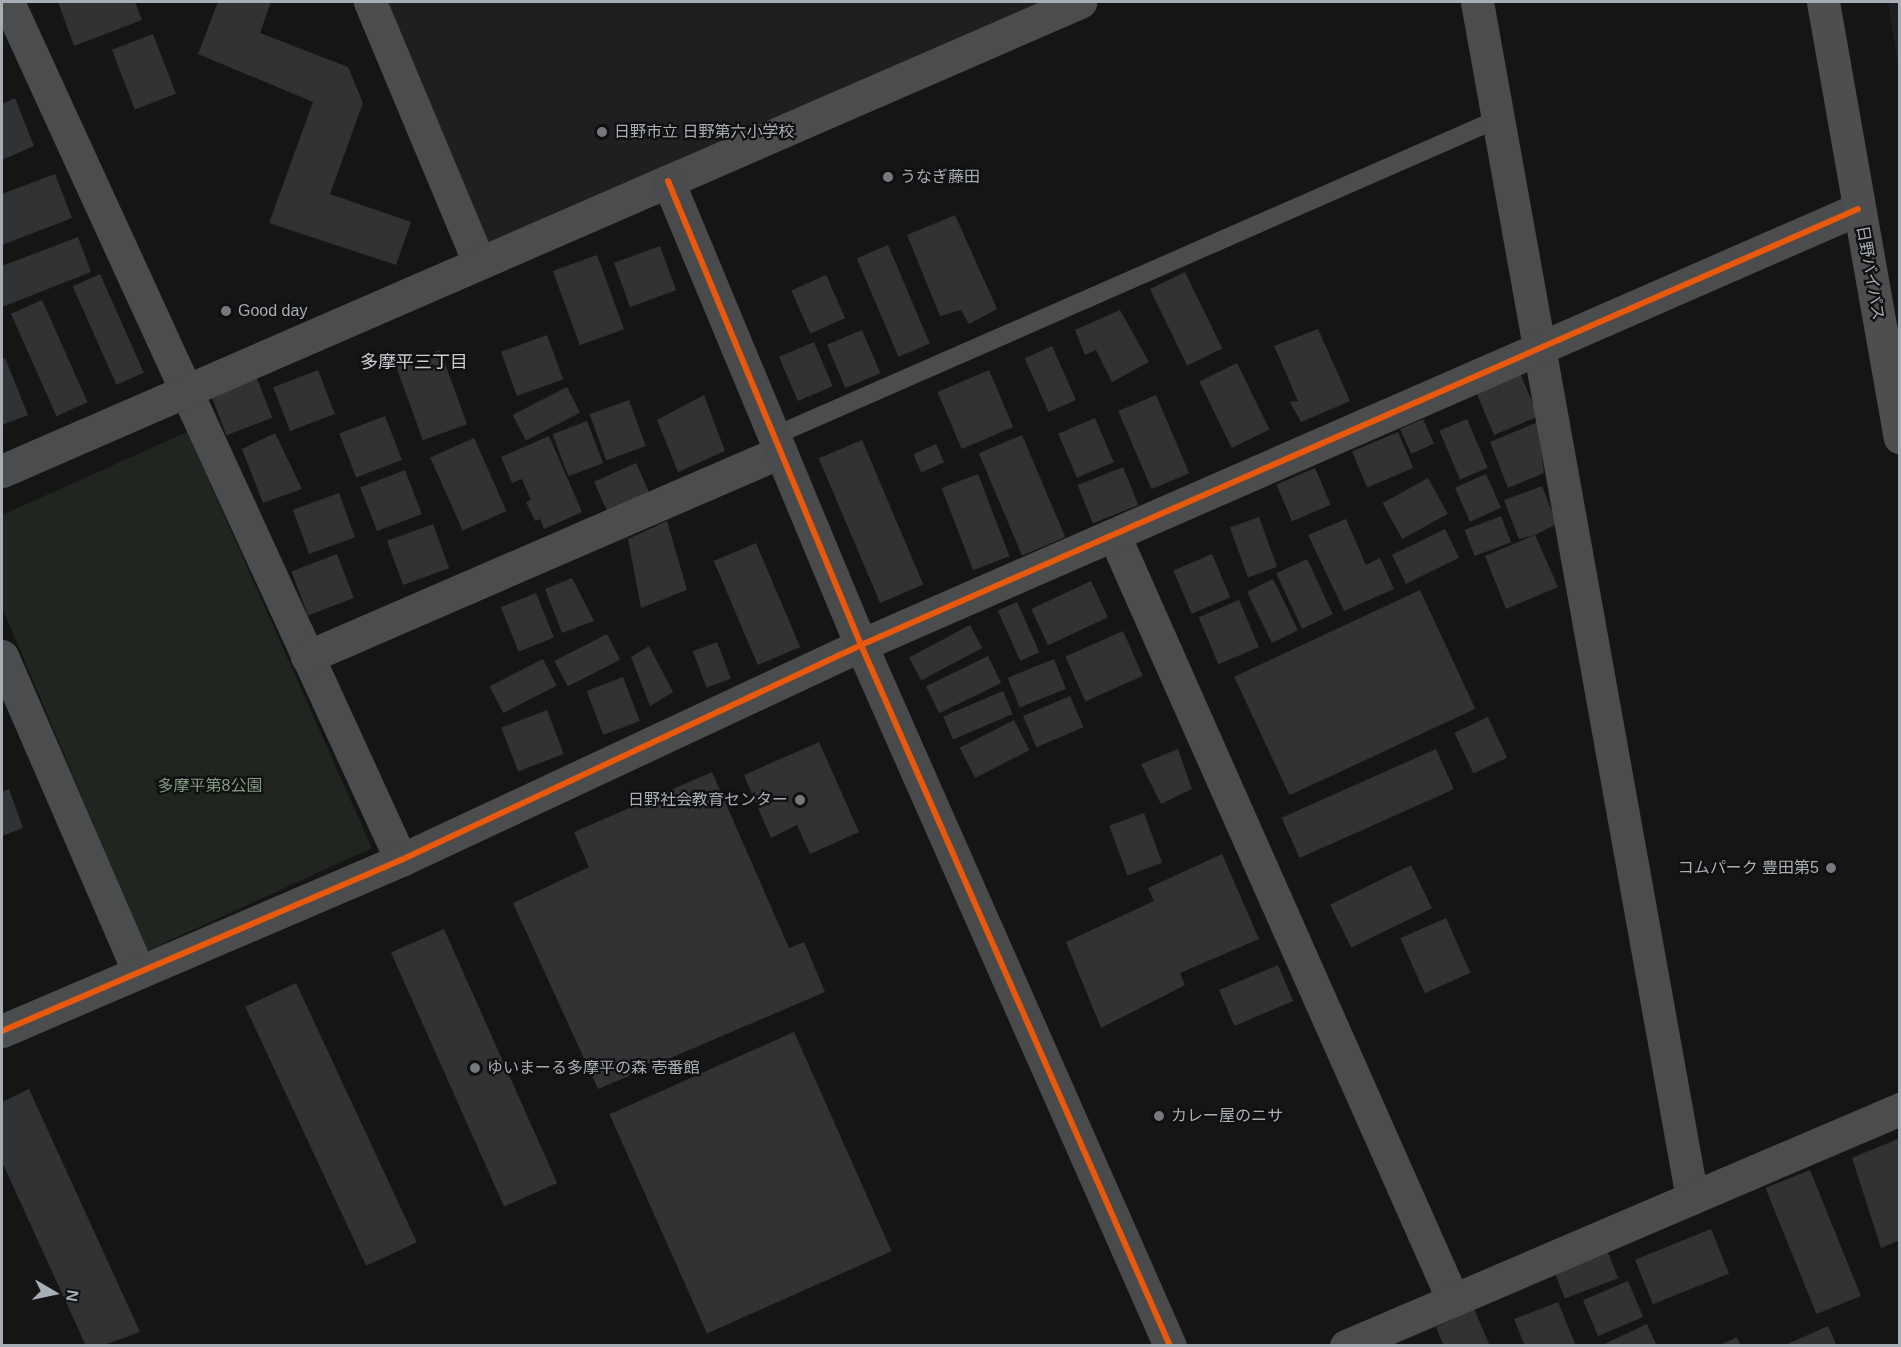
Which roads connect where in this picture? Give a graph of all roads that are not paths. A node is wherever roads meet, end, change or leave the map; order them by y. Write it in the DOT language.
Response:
graph roads {
  1 [pos="8,2"];
  2 [pos="370,2"];
  3 [pos="1080,2"];
  4 [pos="1477,2"];
  5 [pos="1823,2"];
  6 [pos="1498,119"];
  7 [pos="668,181"];
  8 [pos="1858,209"];
  9 [pos="479,263"];
  10 [pos="1537,349"];
  11 [pos="186,391"];
  12 [pos="1899,437"];
  13 [pos="777,444"];
  14 [pos="2,471"];
  15 [pos="1114,536"];
  16 [pos="861,645"];
  17 [pos="2,656"];
  18 [pos="307,657"];
  19 [pos="401,860"];
  20 [pos="139,972"];
  21 [pos="2,1031"];
  22 [pos="1899,1110"];
  23 [pos="1692,1198"];
  24 [pos="1453,1300"];
  25 [pos="1170,1346"];
  26 [pos="1346,1346"];
  1 -- 11 [label="street"];
  2 -- 9 [label="street"];
  3 -- 7 [label="street"];
  4 -- 6 [label="street"];
  5 -- 8 [label="highway, 日野バイパス"];
  6 -- 10 [label="street"];
  6 -- 13 [label="lane"];
  7 -- 9 [label="street"];
  7 -- 13 [label="street"];
  8 -- 10 [label="street"];
  8 -- 12 [label="highway, 日野バイパス"];
  9 -- 11 [label="street"];
  10 -- 15 [label="street"];
  10 -- 23 [label="street"];
  11 -- 14 [label="street"];
  11 -- 18 [label="street"];
  13 -- 16 [label="street"];
  13 -- 18 [label="street"];
  15 -- 16 [label="street"];
  15 -- 24 [label="street"];
  16 -- 19 [label="street"];
  16 -- 25 [label="street"];
  17 -- 20 [label="street"];
  18 -- 19 [label="street"];
  19 -- 20 [label="street"];
  20 -- 21 [label="street"];
  22 -- 23 [label="street"];
  23 -- 24 [label="street"];
  24 -- 26 [label="street"];
}
